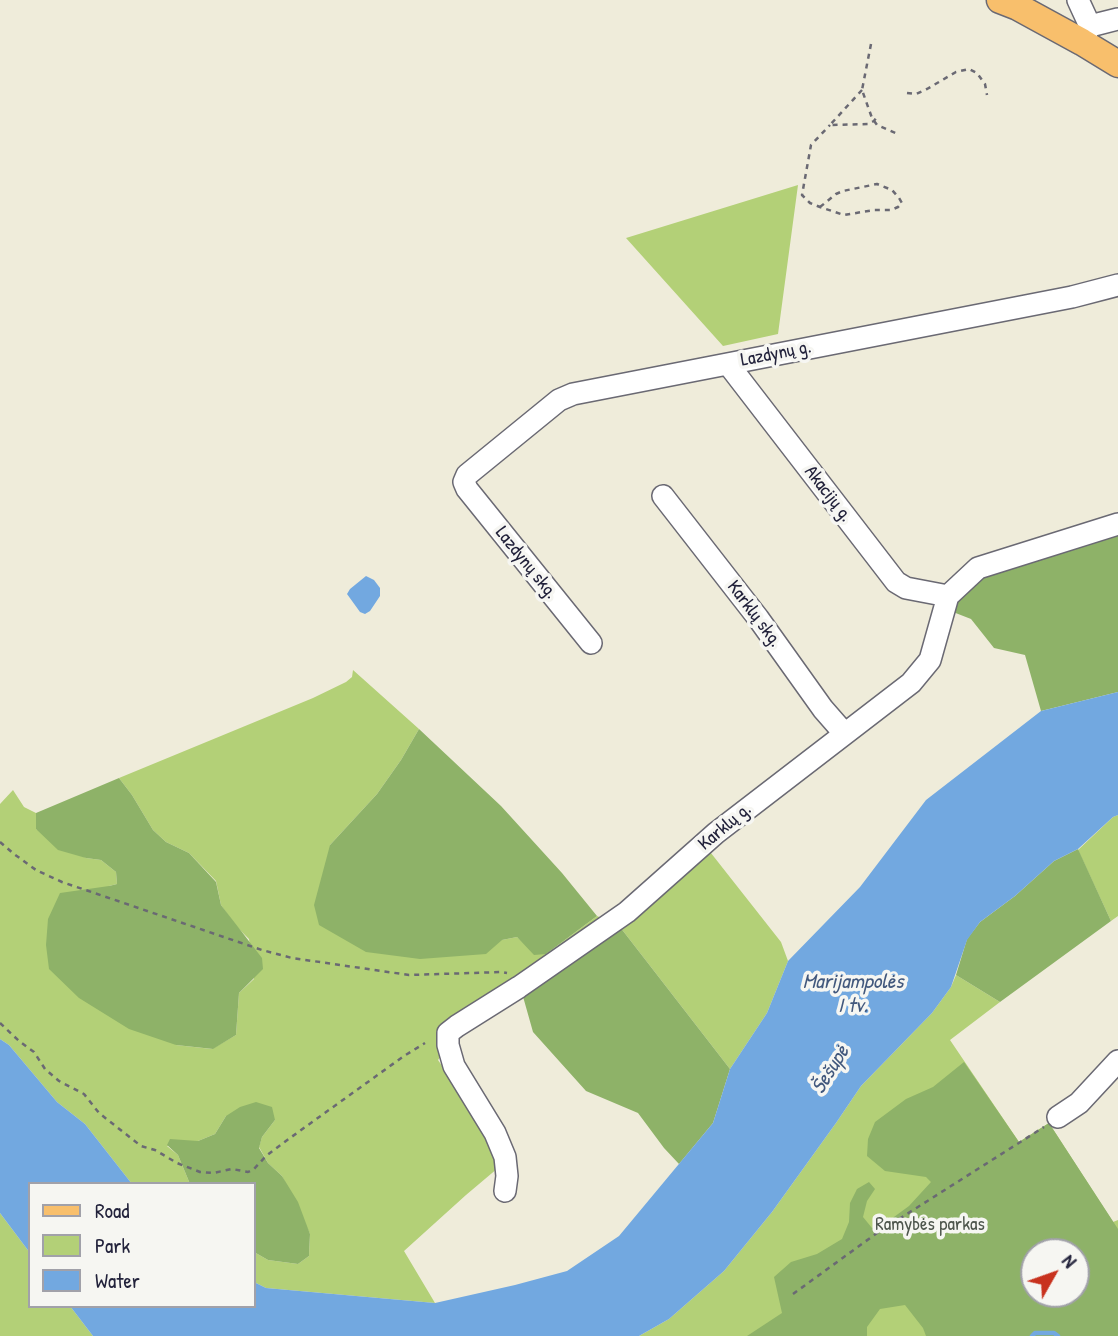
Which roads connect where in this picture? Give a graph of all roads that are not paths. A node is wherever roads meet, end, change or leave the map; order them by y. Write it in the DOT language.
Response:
graph roads {
  1 [pos="1000,0"];
  2 [pos="1078,0"];
  3 [pos="1118,19"];
  4 [pos="1086,34"];
  5 [pos="1118,64"];
  6 [pos="1118,285"];
  7 [pos="728,364"];
  8 [pos="464,482"];
  9 [pos="663,496"];
  10 [pos="1118,524"];
  11 [pos="948,596"];
  12 [pos="591,643"];
  13 [pos="844,733"];
  14 [pos="1118,1061"];
  15 [pos="1058,1117"];
  16 [pos="505,1191"];
  1 -- 4 [label="main road"];
  2 -- 4 [label="street"];
  3 -- 4 [label="street"];
  4 -- 5 [label="main road"];
  6 -- 7 [label="street, Lazdynų g."];
  7 -- 8 [label="street, Lazdynų g."];
  7 -- 11 [label="street, Akacijų g."];
  8 -- 12 [label="street, Lazdynų skg."];
  9 -- 13 [label="street, Karklų skg."];
  10 -- 11 [label="street"];
  11 -- 13 [label="street, Karklų g."];
  13 -- 16 [label="street, Karklų g."];
  14 -- 15 [label="street"];
}
